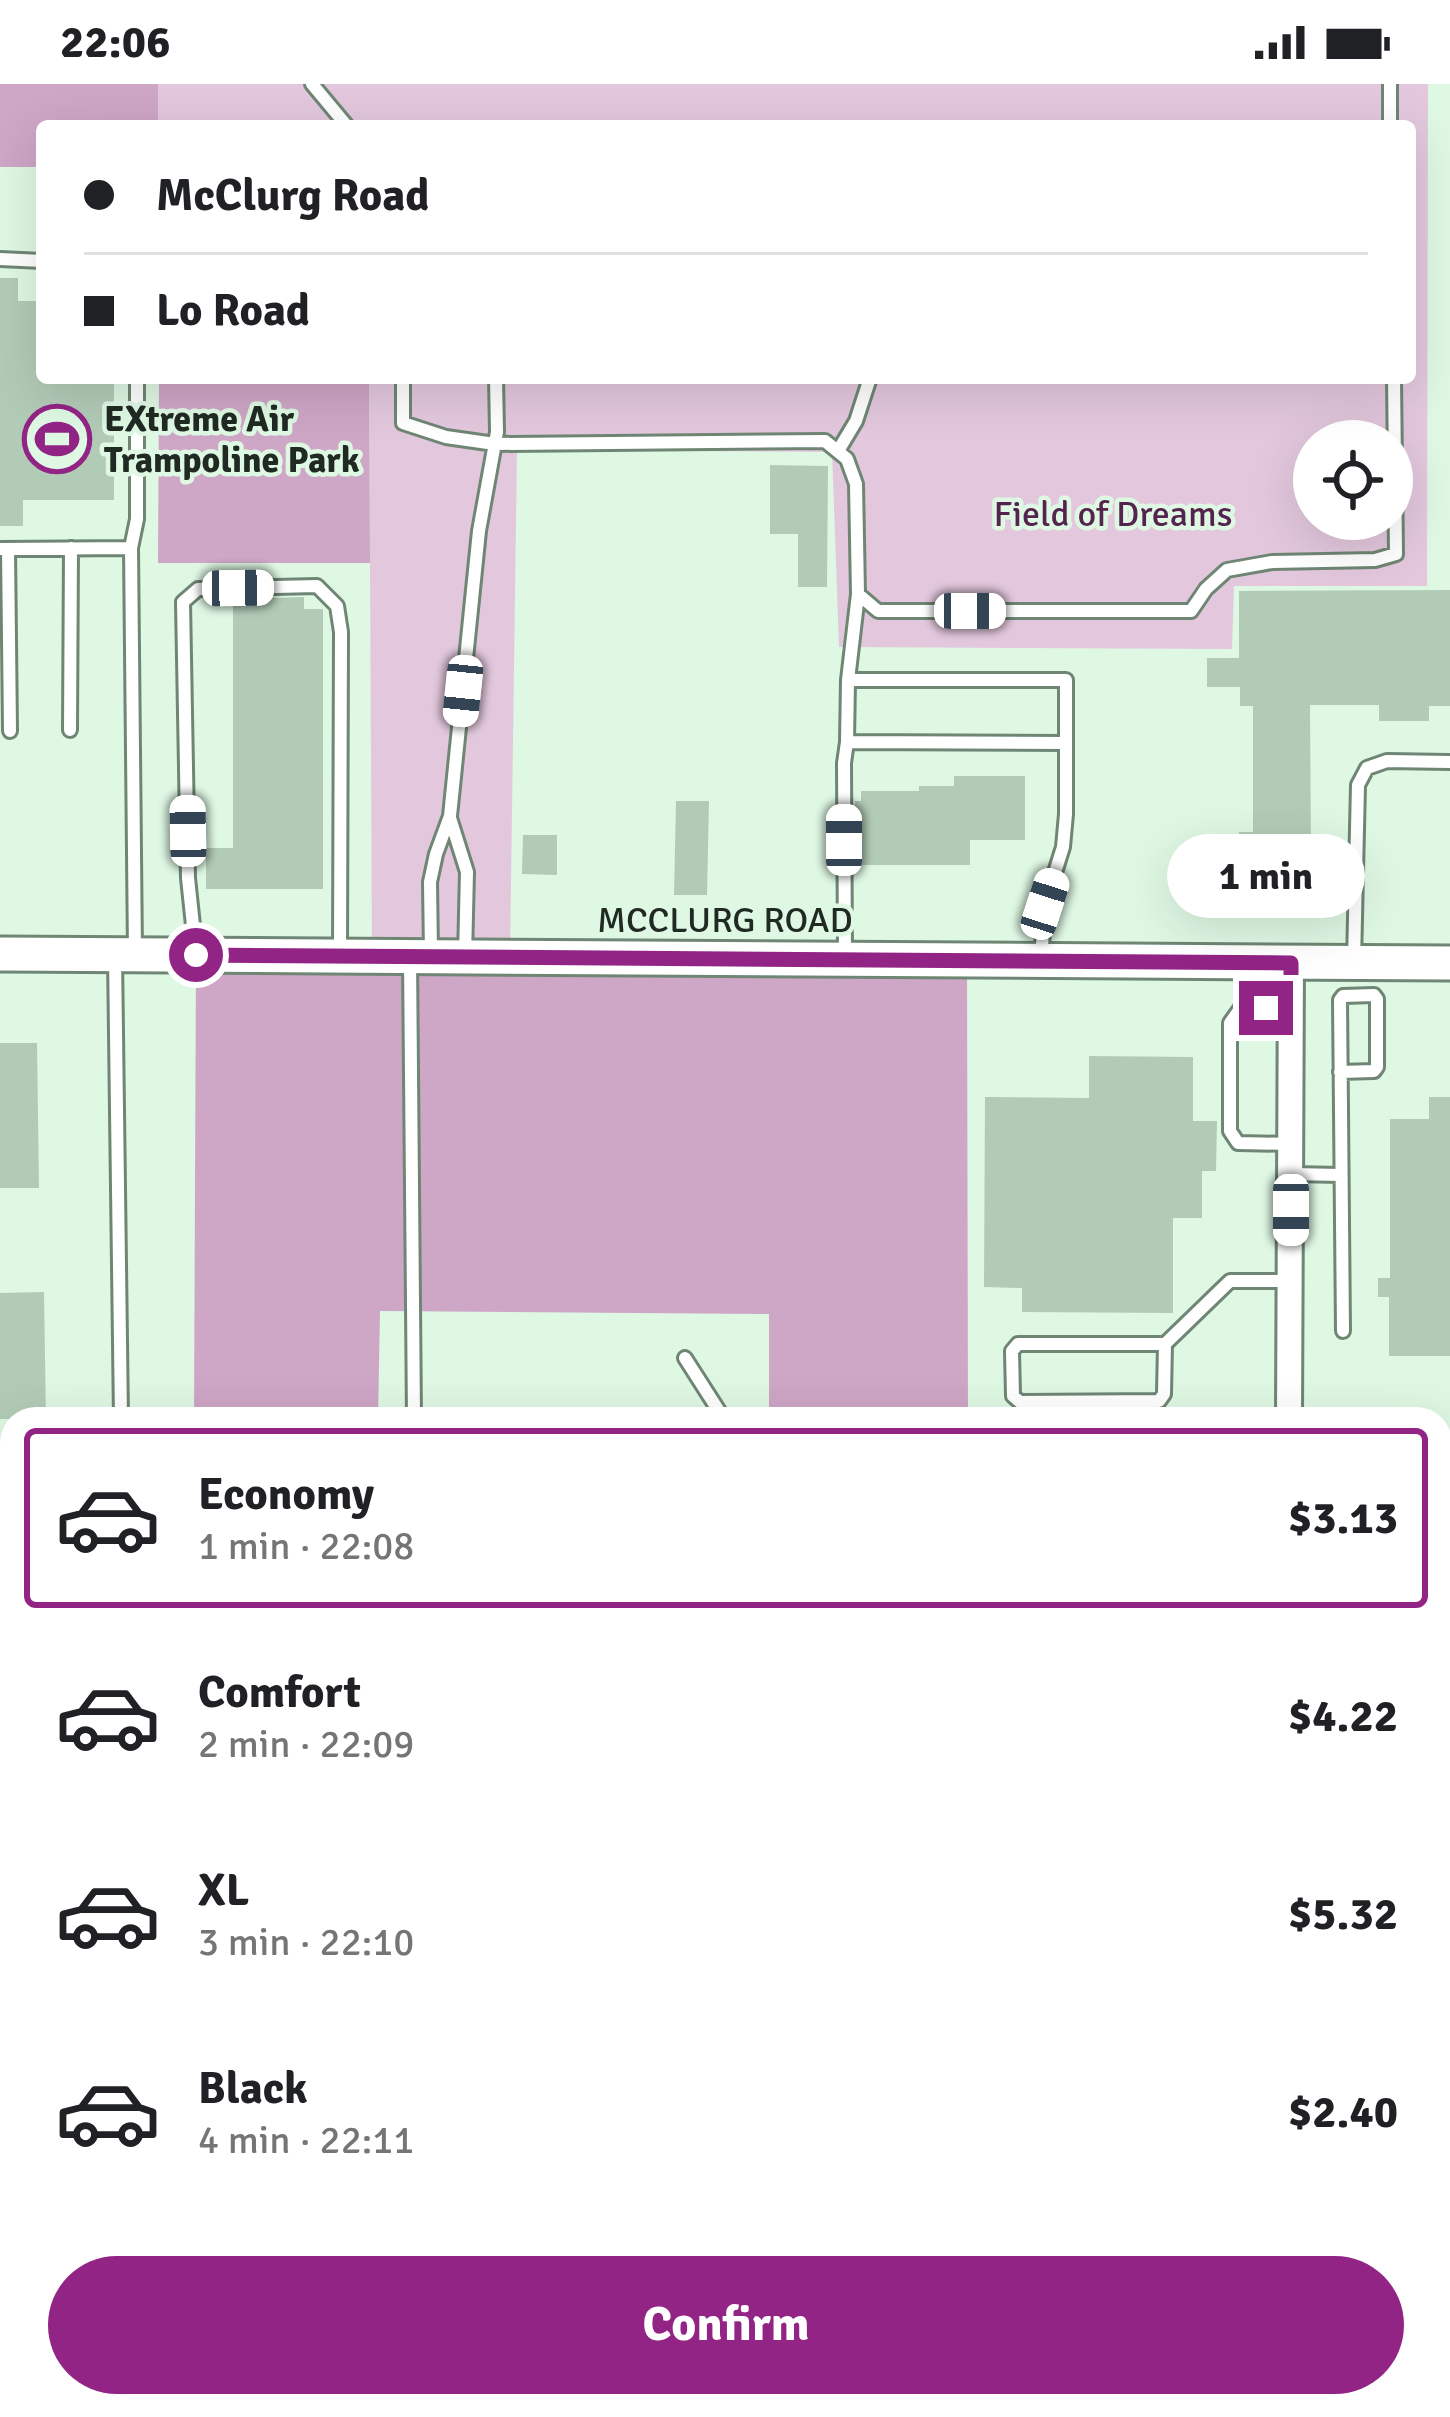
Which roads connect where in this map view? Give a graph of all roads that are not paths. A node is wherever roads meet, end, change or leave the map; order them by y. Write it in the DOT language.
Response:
graph roads {
  1 [pos="312,84"];
  2 [pos="1390,84"];
  3 [pos="342,120"];
  4 [pos="1390,120"];
  5 [pos="0,260"];
  6 [pos="36,261"];
  7 [pos="136,384"];
  8 [pos="403,384"];
  9 [pos="496,384"];
  10 [pos="868,384"];
  11 [pos="1394,384"];
  12 [pos="495,444"];
  13 [pos="838,451"];
  14 [pos="71,548"];
  15 [pos="131,548"];
  16 [pos="4,549"];
  17 [pos="858,594"];
  18 [pos="848,680"];
  19 [pos="70,730"];
  20 [pos="10,731"];
  21 [pos="847,742"];
  22 [pos="1066,742"];
  23 [pos="1450,762"];
  24 [pos="450,817"];
  25 [pos="0,954"];
  26 [pos="125,955"];
  27 [pos="196,955"];
  28 [pos="340,956"];
  29 [pos="435,957"];
  30 [pos="845,959"];
  31 [pos="1040,960"];
  32 [pos="1291,963"];
  33 [pos="1354,963"];
  34 [pos="1450,963"];
  35 [pos="1291,1007"];
  36 [pos="1340,1072"];
  37 [pos="1291,1144"];
  38 [pos="1291,1174"];
  39 [pos="1342,1175"];
  40 [pos="1290,1281"];
  41 [pos="1342,1330"];
  42 [pos="1165,1344"];
  43 [pos="686,1358"];
  44 [pos="121,1407"];
  45 [pos="415,1407"];
  46 [pos="717,1407"];
  47 [pos="1289,1407"];
  1 -- 3 [label="lane"];
  2 -- 4 [label="lane"];
  5 -- 6 [label="lane"];
  7 -- 15 [label="lane"];
  8 -- 12 [label="lane"];
  9 -- 12 [label="lane"];
  10 -- 13 [label="lane"];
  11 -- 17 [label="lane"];
  12 -- 13 [label="lane"];
  12 -- 24 [label="lane"];
  13 -- 17 [label="lane"];
  14 -- 15 [label="lane"];
  14 -- 16 [label="lane"];
  14 -- 19 [label="lane"];
  15 -- 26 [label="lane"];
  16 -- 20 [label="lane"];
  17 -- 18 [label="lane"];
  18 -- 21 [label="lane"];
  18 -- 22 [label="lane"];
  21 -- 22 [label="lane"];
  21 -- 30 [label="lane"];
  22 -- 31 [label="lane"];
  23 -- 33 [label="lane"];
  24 -- 29 [label="lane"];
  24 -- 29 [label="lane"];
  25 -- 26 [label="street, MCCLURG ROAD"];
  26 -- 27 [label="street, MCCLURG ROAD"];
  26 -- 44 [label="lane"];
  27 -- 28 [label="street, MCCLURG ROAD"];
  27 -- 28 [label="lane"];
  28 -- 29 [label="street, MCCLURG ROAD"];
  29 -- 30 [label="street, MCCLURG ROAD"];
  29 -- 45 [label="lane"];
  30 -- 31 [label="street, MCCLURG ROAD"];
  31 -- 32 [label="street, MCCLURG ROAD"];
  32 -- 33 [label="street, MCCLURG ROAD"];
  32 -- 35 [label="street"];
  33 -- 34 [label="street, MCCLURG ROAD"];
  35 -- 37 [label="street"];
  35 -- 37 [label="lane"];
  36 -- 36 [label="lane"];
  36 -- 39 [label="lane"];
  37 -- 38 [label="street"];
  38 -- 39 [label="lane"];
  38 -- 40 [label="street"];
  39 -- 41 [label="lane"];
  40 -- 42 [label="lane"];
  40 -- 47 [label="street"];
  42 -- 42 [label="lane"];
  43 -- 46 [label="lane"];
}
